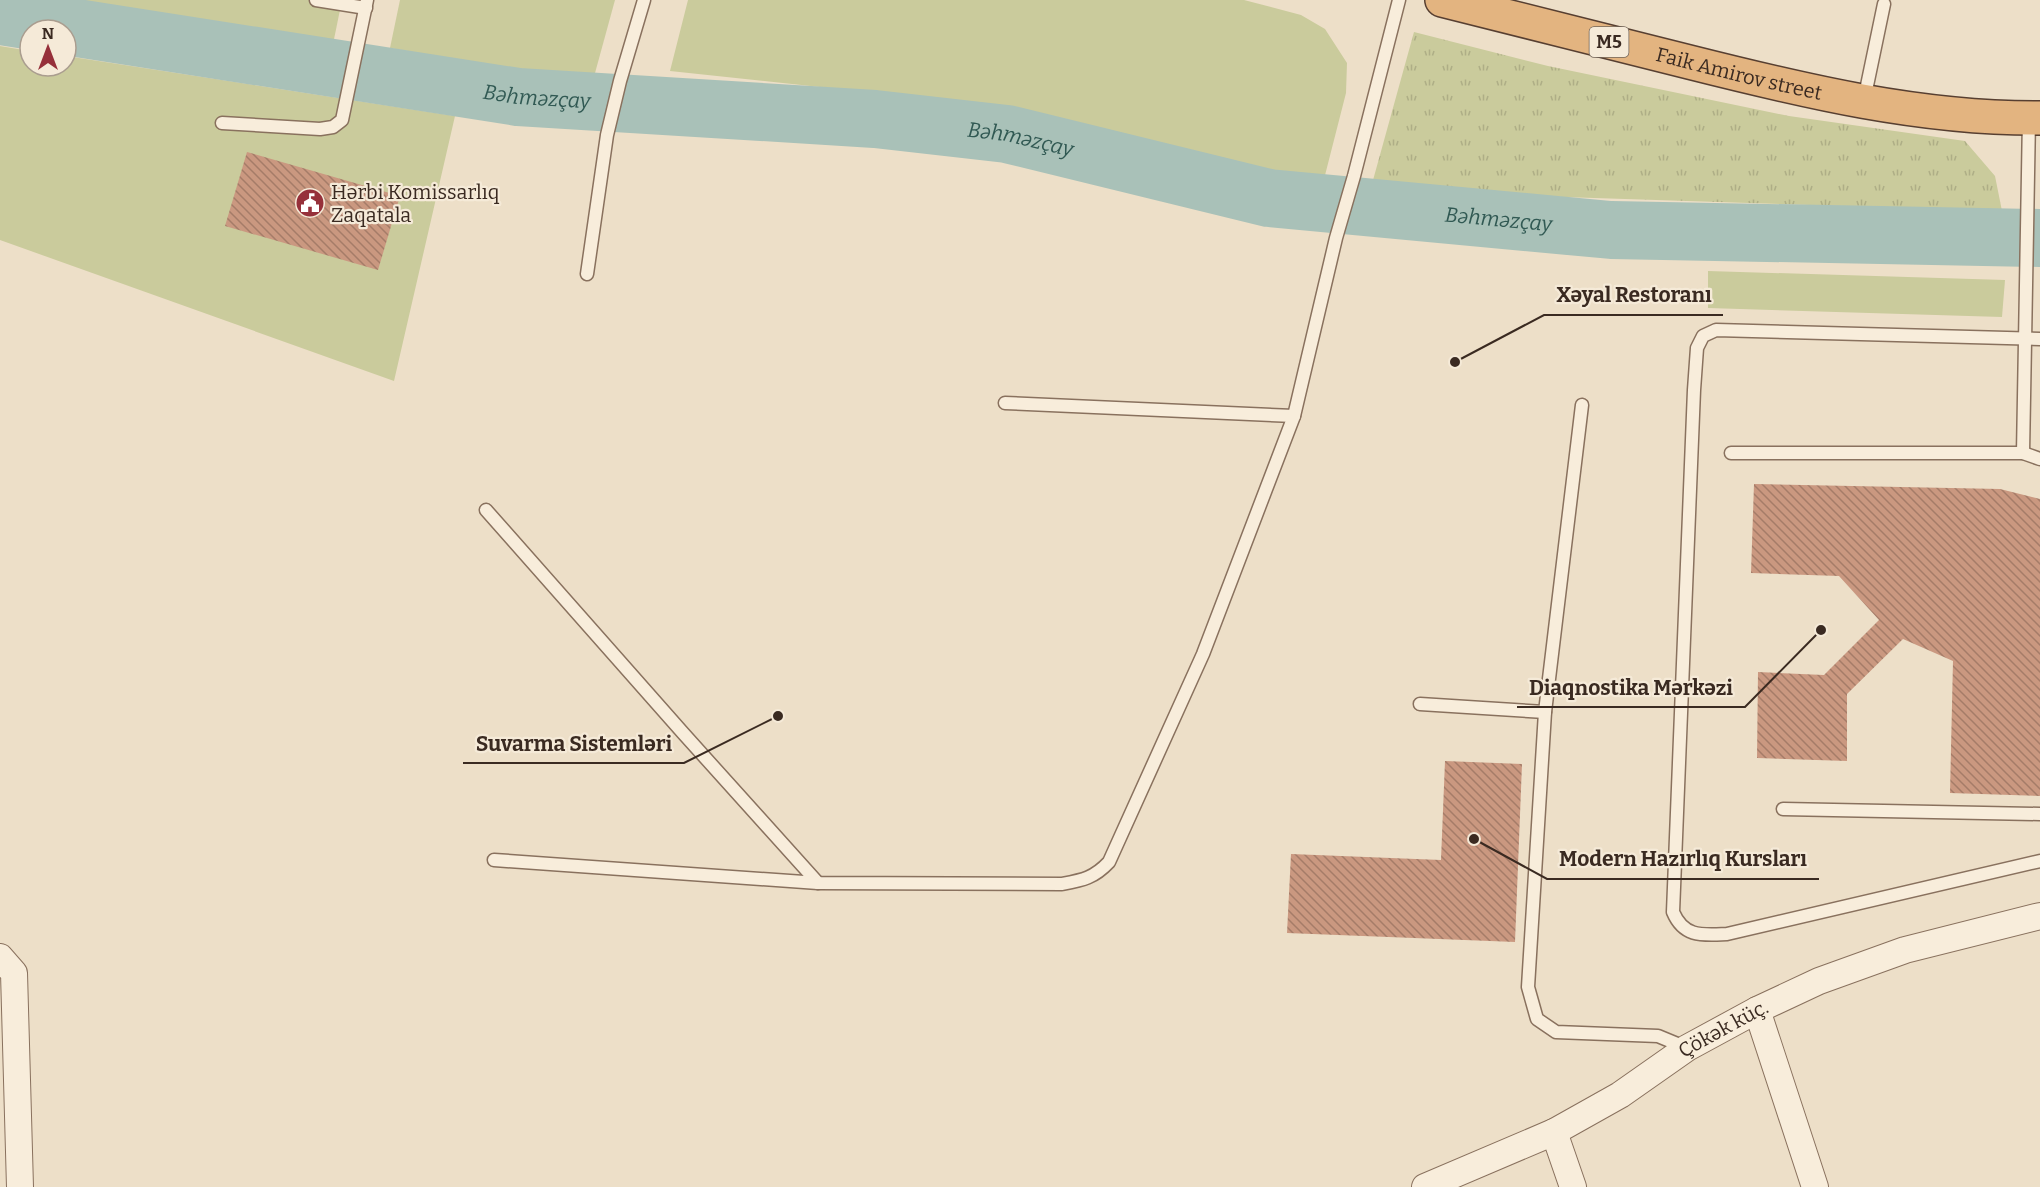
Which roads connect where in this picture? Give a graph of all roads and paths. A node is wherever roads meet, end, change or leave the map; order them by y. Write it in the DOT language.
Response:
graph roads {
  1 [pos="316,0"];
  2 [pos="644,0"];
  3 [pos="1399,0"];
  4 [pos="1442,0"];
  5 [pos="366,4"];
  6 [pos="1884,4"];
  7 [pos="1863,101"];
  8 [pos="2034,118"];
  9 [pos="222,123"];
  10 [pos="587,274"];
  11 [pos="2025,339"];
  12 [pos="2040,339"];
  13 [pos="1005,403"];
  14 [pos="1582,405"];
  15 [pos="1294,416"];
  16 [pos="1731,453"];
  17 [pos="2024,453"];
  18 [pos="2040,459"];
  19 [pos="486,510"];
  20 [pos="1420,704"];
  21 [pos="1545,712"];
  22 [pos="1783,809"];
  23 [pos="2040,814"];
  24 [pos="494,860"];
  25 [pos="2040,861"];
  26 [pos="818,883"];
  27 [pos="2040,916"];
  28 [pos="0,957"];
  29 [pos="1756,1010"];
  30 [pos="1687,1048"];
  31 [pos="1554,1132"];
  32 [pos="20,1187"];
  33 [pos="1425,1187"];
  34 [pos="1573,1187"];
  35 [pos="1815,1187"];
  1 -- 5 [label="lane"];
  2 -- 10 [label="lane"];
  3 -- 15 [label="lane"];
  4 -- 7 [label="highway, Faik Amirov street / M5"];
  5 -- 9 [label="lane"];
  6 -- 7 [label="lane"];
  7 -- 8 [label="highway, Faik Amirov street / M5"];
  8 -- 11 [label="lane"];
  11 -- 12 [label="lane"];
  11 -- 17 [label="lane"];
  11 -- 25 [label="lane"];
  13 -- 15 [label="lane"];
  14 -- 21 [label="lane"];
  15 -- 26 [label="lane"];
  16 -- 17 [label="lane"];
  17 -- 18 [label="lane"];
  19 -- 26 [label="lane"];
  20 -- 21 [label="lane"];
  21 -- 30 [label="lane"];
  22 -- 23 [label="lane"];
  24 -- 26 [label="lane"];
  27 -- 29 [label="street, Çökək küç."];
  28 -- 32 [label="street"];
  29 -- 30 [label="street, Çökək küç."];
  29 -- 35 [label="street"];
  30 -- 31 [label="street, Çökək küç."];
  31 -- 33 [label="street, Çökək küç."];
  31 -- 34 [label="street"];
}
